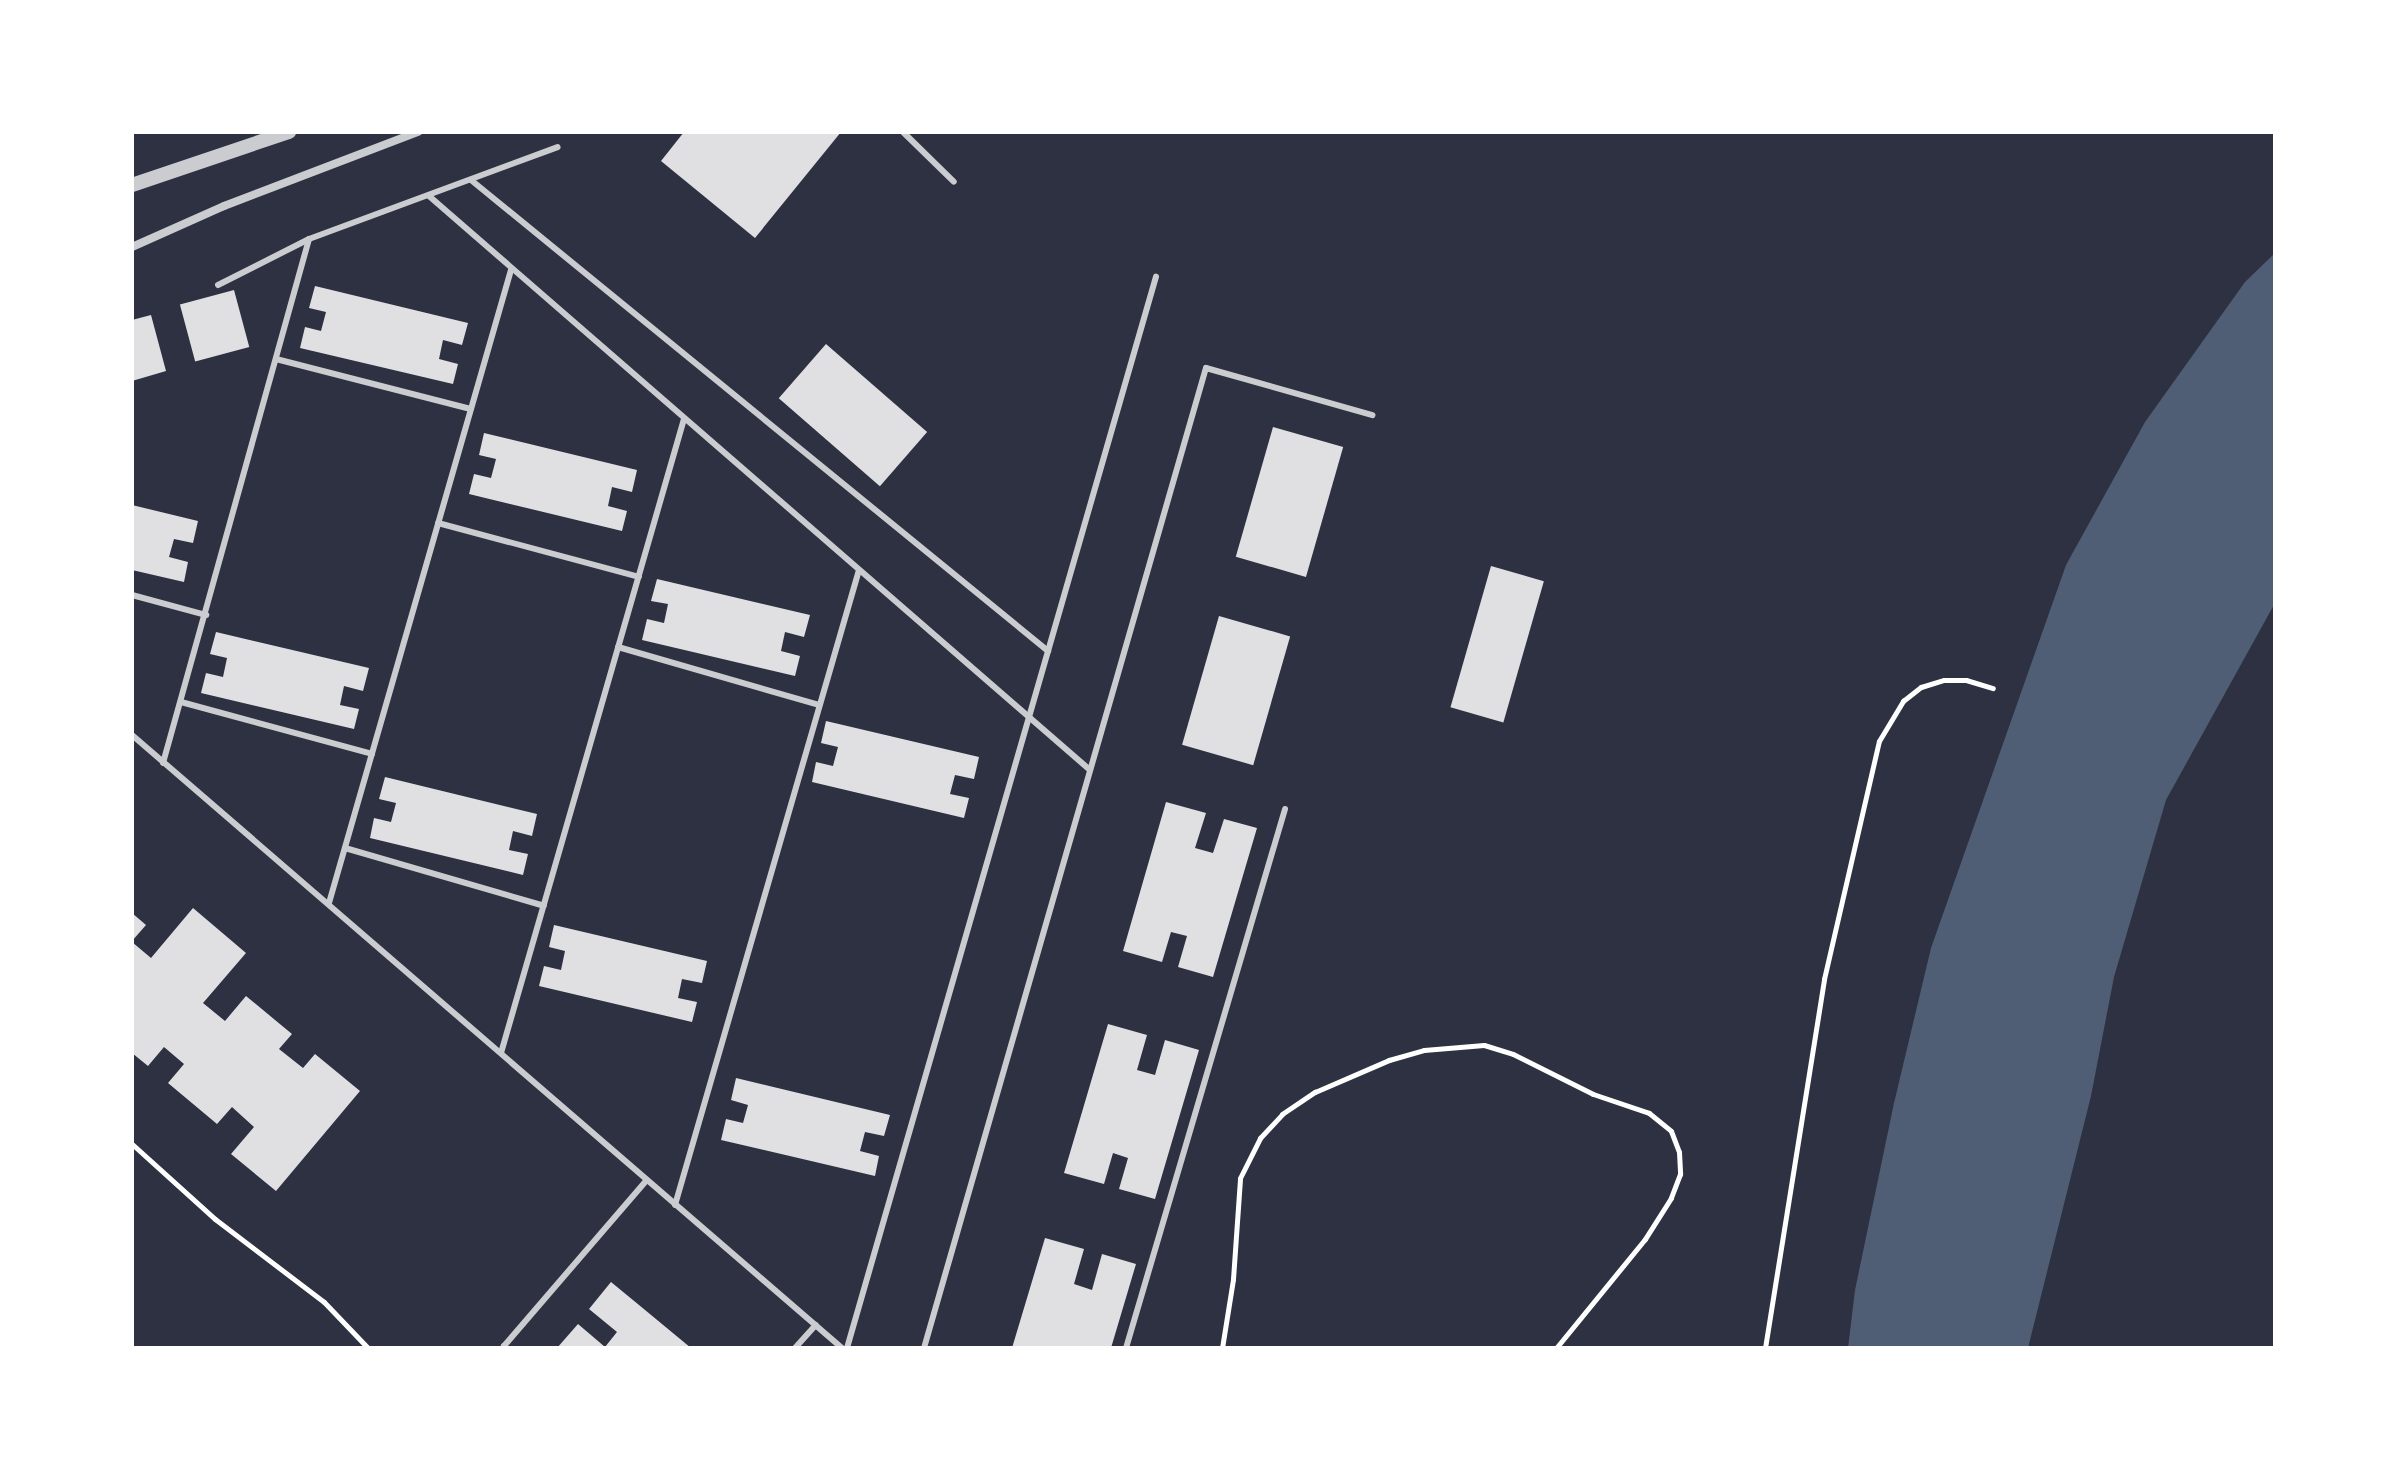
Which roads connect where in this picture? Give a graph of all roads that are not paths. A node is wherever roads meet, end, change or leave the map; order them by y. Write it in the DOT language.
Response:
graph roads {
  1 [pos="289,132"];
  2 [pos="418,132"];
  3 [pos="903,132"];
  4 [pos="558,147"];
  5 [pos="471,180"];
  6 [pos="954,182"];
  7 [pos="132,185"];
  8 [pos="429,196"];
  9 [pos="309,239"];
  10 [pos="132,247"];
  11 [pos="511,270"];
  12 [pos="1156,277"];
  13 [pos="218,285"];
  14 [pos="276,359"];
  15 [pos="471,409"];
  16 [pos="1372,415"];
  17 [pos="684,419"];
  18 [pos="438,523"];
  19 [pos="859,570"];
  20 [pos="639,577"];
  21 [pos="132,595"];
  22 [pos="206,615"];
  23 [pos="618,647"];
  24 [pos="1048,651"];
  25 [pos="181,702"];
  26 [pos="819,705"];
  27 [pos="1029,717"];
  28 [pos="132,735"];
  29 [pos="372,754"];
  30 [pos="163,763"];
  31 [pos="1090,770"];
  32 [pos="1285,809"];
  33 [pos="345,848"];
  34 [pos="329,903"];
  35 [pos="544,906"];
  36 [pos="501,1053"];
  37 [pos="647,1180"];
  38 [pos="675,1205"];
  39 [pos="816,1325"];
  40 [pos="506,1348"];
  41 [pos="795,1348"];
  42 [pos="845,1348"];
  43 [pos="924,1348"];
  44 [pos="1126,1348"];
  1 -- 7 [label="street"];
  2 -- 10 [label="street"];
  3 -- 6 [label="lane"];
  4 -- 5 [label="lane"];
  5 -- 8 [label="lane"];
  5 -- 24 [label="lane"];
  8 -- 9 [label="lane"];
  8 -- 11 [label="lane"];
  9 -- 13 [label="lane"];
  9 -- 14 [label="lane"];
  11 -- 15 [label="lane"];
  11 -- 17 [label="lane"];
  12 -- 24 [label="lane"];
  14 -- 15 [label="lane"];
  14 -- 22 [label="lane"];
  15 -- 18 [label="lane"];
  16 -- 31 [label="lane"];
  17 -- 19 [label="lane"];
  17 -- 20 [label="lane"];
  18 -- 20 [label="lane"];
  18 -- 29 [label="lane"];
  19 -- 26 [label="lane"];
  19 -- 27 [label="lane"];
  20 -- 23 [label="lane"];
  21 -- 22 [label="lane"];
  22 -- 25 [label="lane"];
  23 -- 26 [label="lane"];
  23 -- 35 [label="lane"];
  24 -- 27 [label="lane"];
  25 -- 29 [label="lane"];
  25 -- 30 [label="lane"];
  26 -- 38 [label="lane"];
  27 -- 31 [label="lane"];
  27 -- 42 [label="lane"];
  28 -- 30 [label="lane"];
  29 -- 33 [label="lane"];
  30 -- 34 [label="lane"];
  31 -- 43 [label="lane"];
  32 -- 44 [label="lane"];
  33 -- 34 [label="lane"];
  33 -- 35 [label="lane"];
  34 -- 36 [label="lane"];
  35 -- 36 [label="lane"];
  36 -- 37 [label="lane"];
  37 -- 38 [label="lane"];
  37 -- 40 [label="lane"];
  38 -- 39 [label="lane"];
  39 -- 41 [label="lane"];
  39 -- 42 [label="lane"];
}
